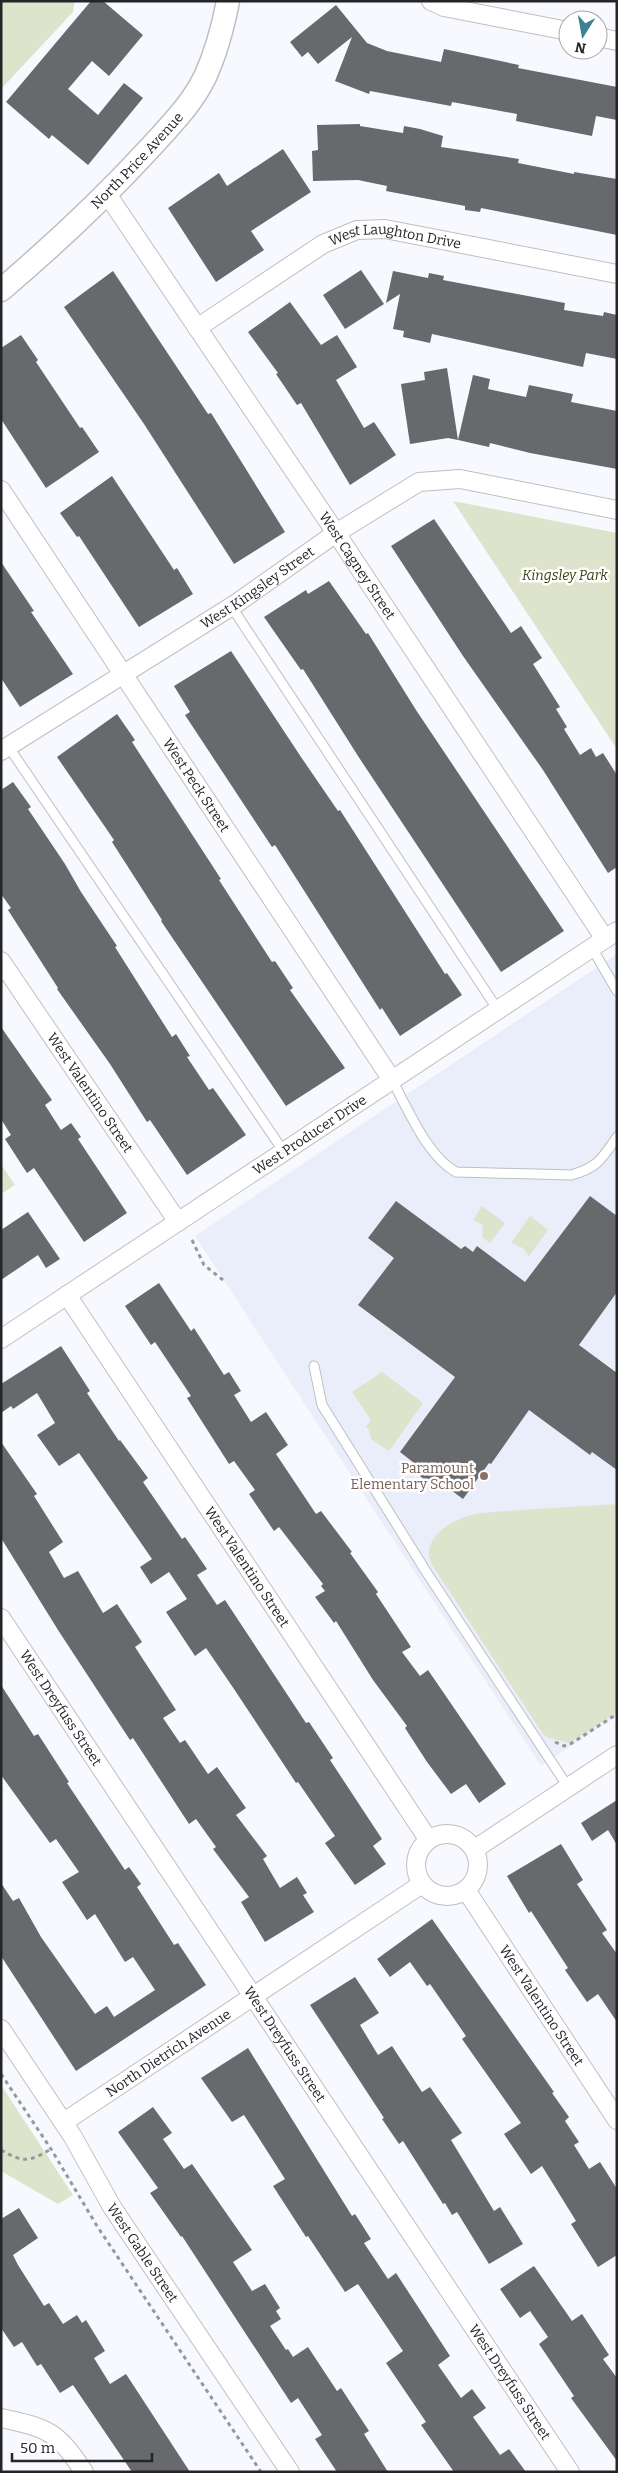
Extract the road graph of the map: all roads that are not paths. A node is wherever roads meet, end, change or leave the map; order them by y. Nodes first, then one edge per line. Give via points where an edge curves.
1 (228, 1) edge
2 (431, 1) edge
3 (558, 29) edge
4 (107, 194) junction
5 (617, 274) edge
6 (1, 290) edge
7 (197, 328) junction
8 (1, 490) edge
9 (617, 510) edge
10 (336, 533) junction
11 (231, 606) junction
12 (124, 675) junction
13 (5, 748) edge
14 (604, 939) edge
15 (1, 961) edge
16 (617, 991) edge
17 (498, 1010) junction
18 (392, 1080) junction
19 (617, 1137) edge
20 (284, 1152) junction
21 (178, 1222) junction
22 (67, 1295) junction
23 (1, 1339) edge
24 (314, 1366) dead end
25 (1, 1618) edge
26 (617, 1755) edge
27 (568, 1787) junction
28 (428, 1839) junction
29 (475, 1849) junction
30 (422, 1884) junction
31 (466, 1890) junction
32 (253, 1996) junction
33 (1, 2029) edge
34 (617, 2120) edge
35 (64, 2122) junction
36 (1, 2418) edge
37 (84, 2472) edge
38 (290, 2472) edge
39 (570, 2472) edge

1 - 4 street, North Price Avenue via 204,79 180,115
2 - 3 street via 444,7
4 - 6 street, North Price Avenue via 50,249
4 - 7 street, West Cagney Street
5 - 7 street, West Laughton Drive via 385,229 357,230 324,244
7 - 10 street, West Cagney Street
8 - 12 street, West Peck Street
9 - 10 street, West Kingsley Street via 460,479 419,482
10 - 11 street, West Kingsley Street
10 - 14 street, West Cagney Street
11 - 12 street, West Kingsley Street
11 - 17 lane
12 - 13 street, West Kingsley Street
12 - 18 street, West Peck Street
13 - 20 lane
14 - 16 lane
14 - 17 street, West Producer Drive
15 - 21 street, West Valentino Street
17 - 18 street, West Producer Drive
18 - 19 lane via 443,1165 456,1172 571,1175 589,1170 602,1160
18 - 20 street, West Producer Drive
20 - 21 street, West Producer Drive
21 - 22 street, West Producer Drive
22 - 23 street, West Producer Drive
22 - 28 street, West Valentino Street
24 - 27 lane via 322,1405 427,1573
25 - 32 street, West Dreyfuss Street
26 - 27 street
27 - 29 street
28 - 29 street via 439,1834 452,1834 463,1838
28 - 30 street via 416,1860 416,1873
29 - 31 street via 478,1870
30 - 31 street via 430,1892 442,1896 455,1896
30 - 32 street, North Dietrich Avenue
31 - 34 street, West Valentino Street
32 - 35 street, North Dietrich Avenue
32 - 39 street, West Dreyfuss Street
33 - 35 street, West Gable Street
35 - 38 street, West Gable Street via 112,2207
36 - 37 street via 33,2424 52,2432

